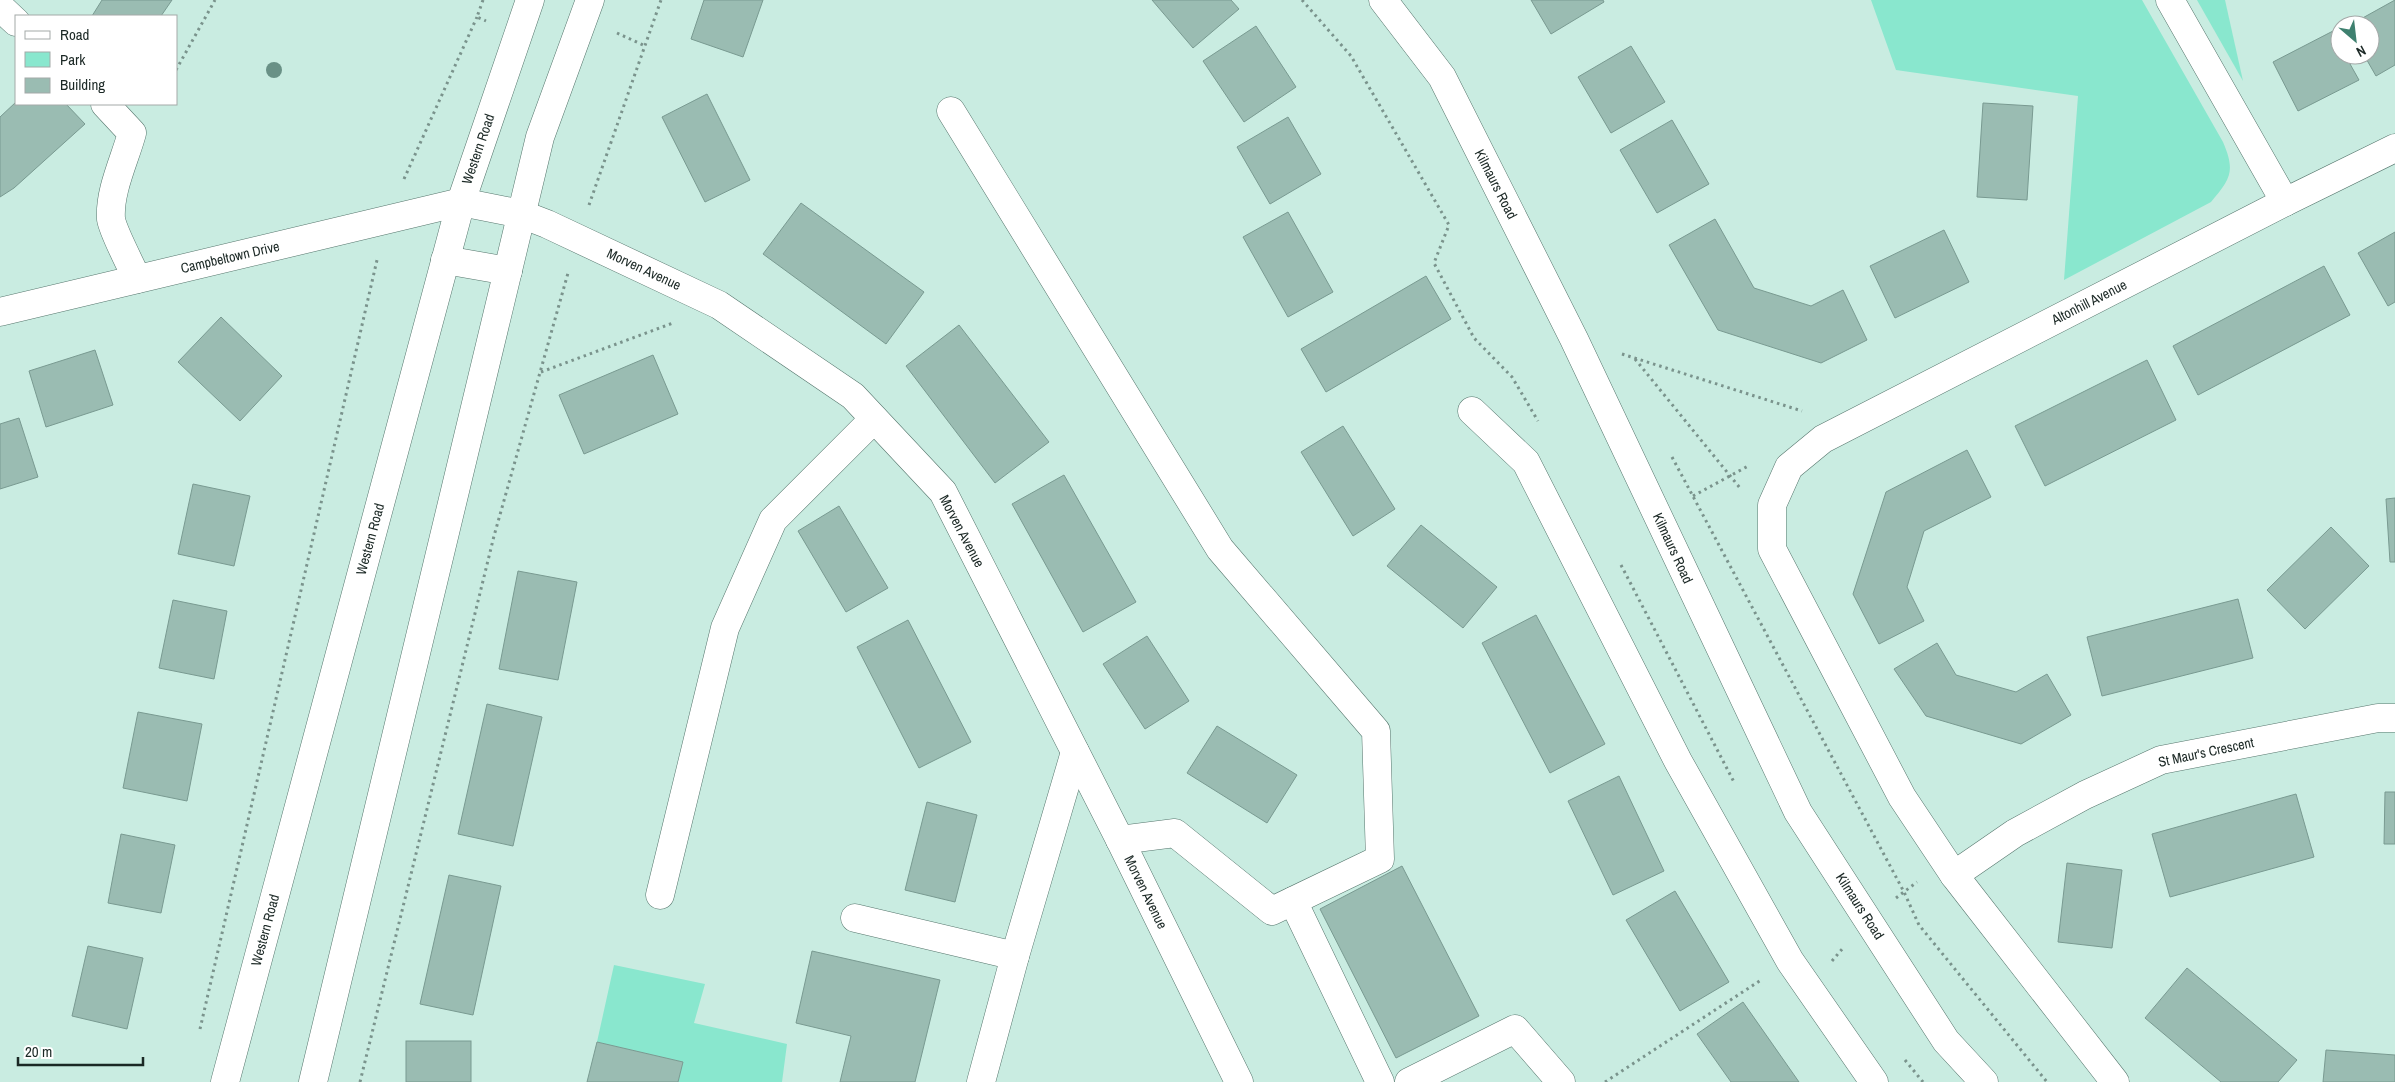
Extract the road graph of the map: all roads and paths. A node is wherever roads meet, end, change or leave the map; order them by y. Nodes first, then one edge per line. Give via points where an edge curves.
1 (215, 0) edge
2 (530, 0) edge
3 (590, 0) edge
4 (661, 0) edge
5 (1383, 0) edge
6 (2170, 0) edge
7 (0, 7) edge
8 (477, 17) dead end
9 (15, 21) edge
10 (178, 66) edge
11 (106, 105) edge
12 (951, 111) dead end
13 (2395, 148) edge
14 (460, 202) junction
15 (2285, 202) junction
16 (521, 214) junction
17 (386, 220) junction
18 (577, 238) junction
19 (445, 260) junction
20 (508, 271) junction
21 (137, 279) junction
22 (720, 305) junction
23 (0, 312) edge
24 (1634, 358) junction
25 (1622, 361) dead end
26 (540, 372) junction
27 (1472, 411) dead end
28 (874, 419) junction
29 (1849, 426) junction
30 (1671, 454) dead end
31 (1772, 527) junction
32 (2395, 718) edge
33 (1075, 752) junction
34 (1120, 840) junction
35 (1954, 875) junction
36 (660, 895) dead end
37 (1293, 901) junction
38 (855, 918) dead end
39 (1015, 956) junction
40 (198, 1036) dead end
41 (225, 1082) edge
42 (313, 1082) edge
43 (360, 1082) edge
44 (981, 1082) edge
45 (1239, 1082) edge
46 (1380, 1082) edge
47 (1409, 1082) edge
48 (1561, 1082) edge
49 (1874, 1082) edge
50 (1984, 1082) edge
51 (2047, 1082) edge
52 (2115, 1082) edge

1 - 10 path
2 - 14 street, Western Road
3 - 16 street via 540,136
4 - 18 path
5 - 50 street, Kilmaurs Road via 1442,77 1574,339 1798,812 1946,1042
6 - 15 street
7 - 9 street
8 - 17 path
11 - 21 street via 132,133 115,186 111,220
12 - 37 street via 1220,549 1376,730 1380,859
13 - 15 street, Altonhill Avenue
14 - 16 street, Morven Avenue
14 - 17 street, Campbeltown Drive
14 - 19 street, Western Road
15 - 29 street, Altonhill Avenue
16 - 18 street, Morven Avenue
16 - 20 street
17 - 21 street, Campbeltown Drive
17 - 40 path
18 - 22 street, Morven Avenue
18 - 26 path
19 - 20 street
19 - 41 street, Western Road
20 - 42 street
21 - 23 street, Campbeltown Drive
22 - 26 path
22 - 28 street, Morven Avenue via 853,396
24 - 25 path via 1617,353
24 - 29 path
24 - 31 path
26 - 43 path via 494,536
27 - 49 street via 1526,462 1678,761 1790,961
28 - 33 street, Morven Avenue via 943,492
28 - 36 street via 773,520 725,628
29 - 31 street, Altonhill Avenue via 1823,439 1789,467 1772,505
30 - 51 path via 1919,925
31 - 35 street via 1772,549 1817,637 1902,797
32 - 35 street, St Maur's Crescent via 2378,718 2161,760 2085,795 2015,833
33 - 34 street, Morven Avenue
33 - 39 street
34 - 37 street via 1175,833 1272,911
34 - 45 street, Morven Avenue
35 - 52 street
37 - 46 street
38 - 39 street
39 - 44 street
47 - 48 street via 1516,1029

